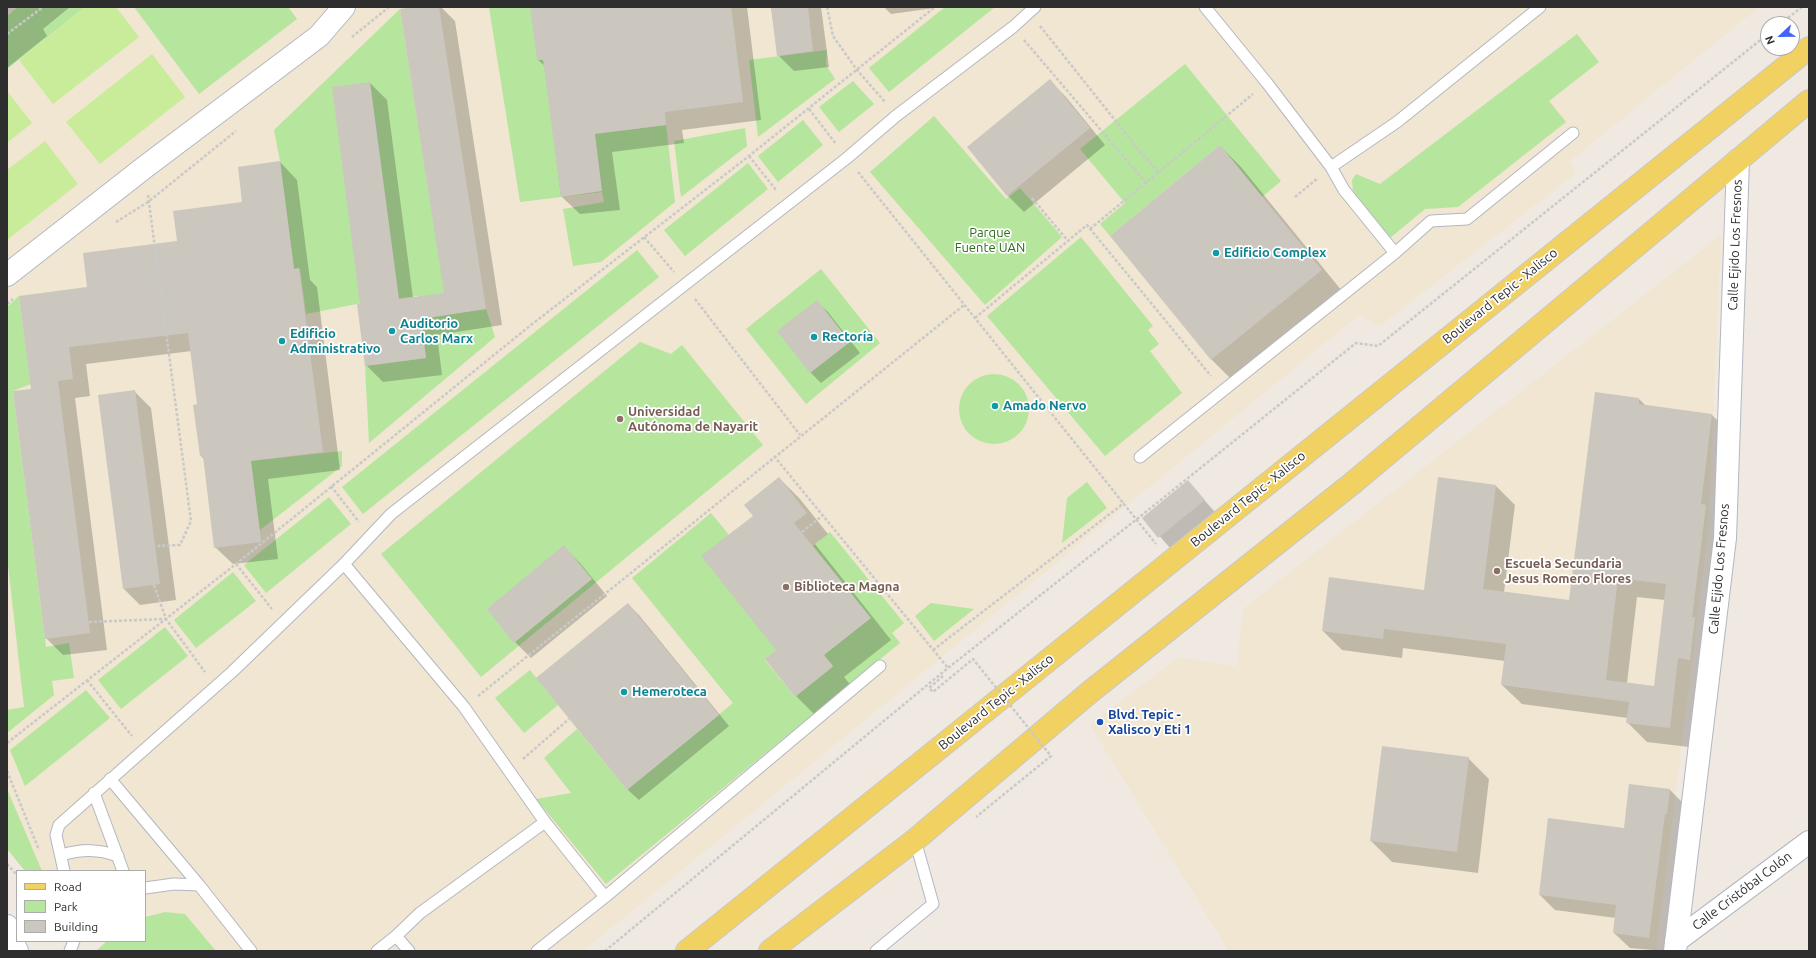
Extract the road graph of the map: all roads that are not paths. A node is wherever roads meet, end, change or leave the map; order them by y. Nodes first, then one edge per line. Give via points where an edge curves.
1 (1204, 7) edge
2 (1540, 7) edge
3 (339, 9) edge
4 (1032, 9) edge
5 (1809, 48) edge
6 (1809, 101) edge
7 (1573, 133) dead end
8 (1738, 160) junction
9 (1331, 167) junction
10 (1394, 253) junction
11 (7, 275) edge
12 (1140, 457) dead end
13 (344, 564) junction
14 (880, 666) dead end
15 (110, 780) junction
16 (94, 793) junction
17 (545, 822) junction
18 (915, 840) junction
19 (1809, 842) edge
20 (62, 855) junction
21 (118, 856) junction
22 (64, 870) edge
23 (123, 870) edge
24 (198, 885) junction
25 (146, 888) edge
26 (605, 898) junction
27 (7, 926) edge
28 (396, 936) junction
29 (26, 942) edge
30 (1675, 946) edge
31 (18, 951) edge
32 (251, 951) edge
33 (378, 951) edge
34 (409, 951) edge
35 (537, 951) edge
36 (687, 951) edge
37 (770, 951) edge
38 (876, 951) edge

1 - 9 lane via 1267,83
2 - 9 lane via 1397,122
3 - 11 street via 319,36
4 - 13 lane via 1013,27 896,116 847,158 391,514
5 - 36 main road, Boulevard Tepic - Xalisco
6 - 8 main road
7 - 10 lane via 1468,219 1431,221
8 - 18 main road via 1354,482 1090,692
8 - 30 street, Calle Ejido Los Fresnos via 1724,538
9 - 10 lane via 1344,190
10 - 12 lane
13 - 15 lane via 232,672
13 - 17 lane via 464,707
14 - 26 lane
15 - 16 lane
15 - 24 lane
16 - 20 lane via 59,825 56,835
16 - 21 lane
17 - 26 lane
17 - 28 lane via 420,913
18 - 37 main road
18 - 38 lane via 933,904
19 - 30 street, Calle Cristóbal Colón
20 - 21 lane via 79,850 91,850
20 - 22 lane
21 - 23 lane
24 - 25 lane via 174,884
24 - 32 lane
26 - 35 lane
27 - 31 street
28 - 33 lane
28 - 34 lane
29 - 31 lane

